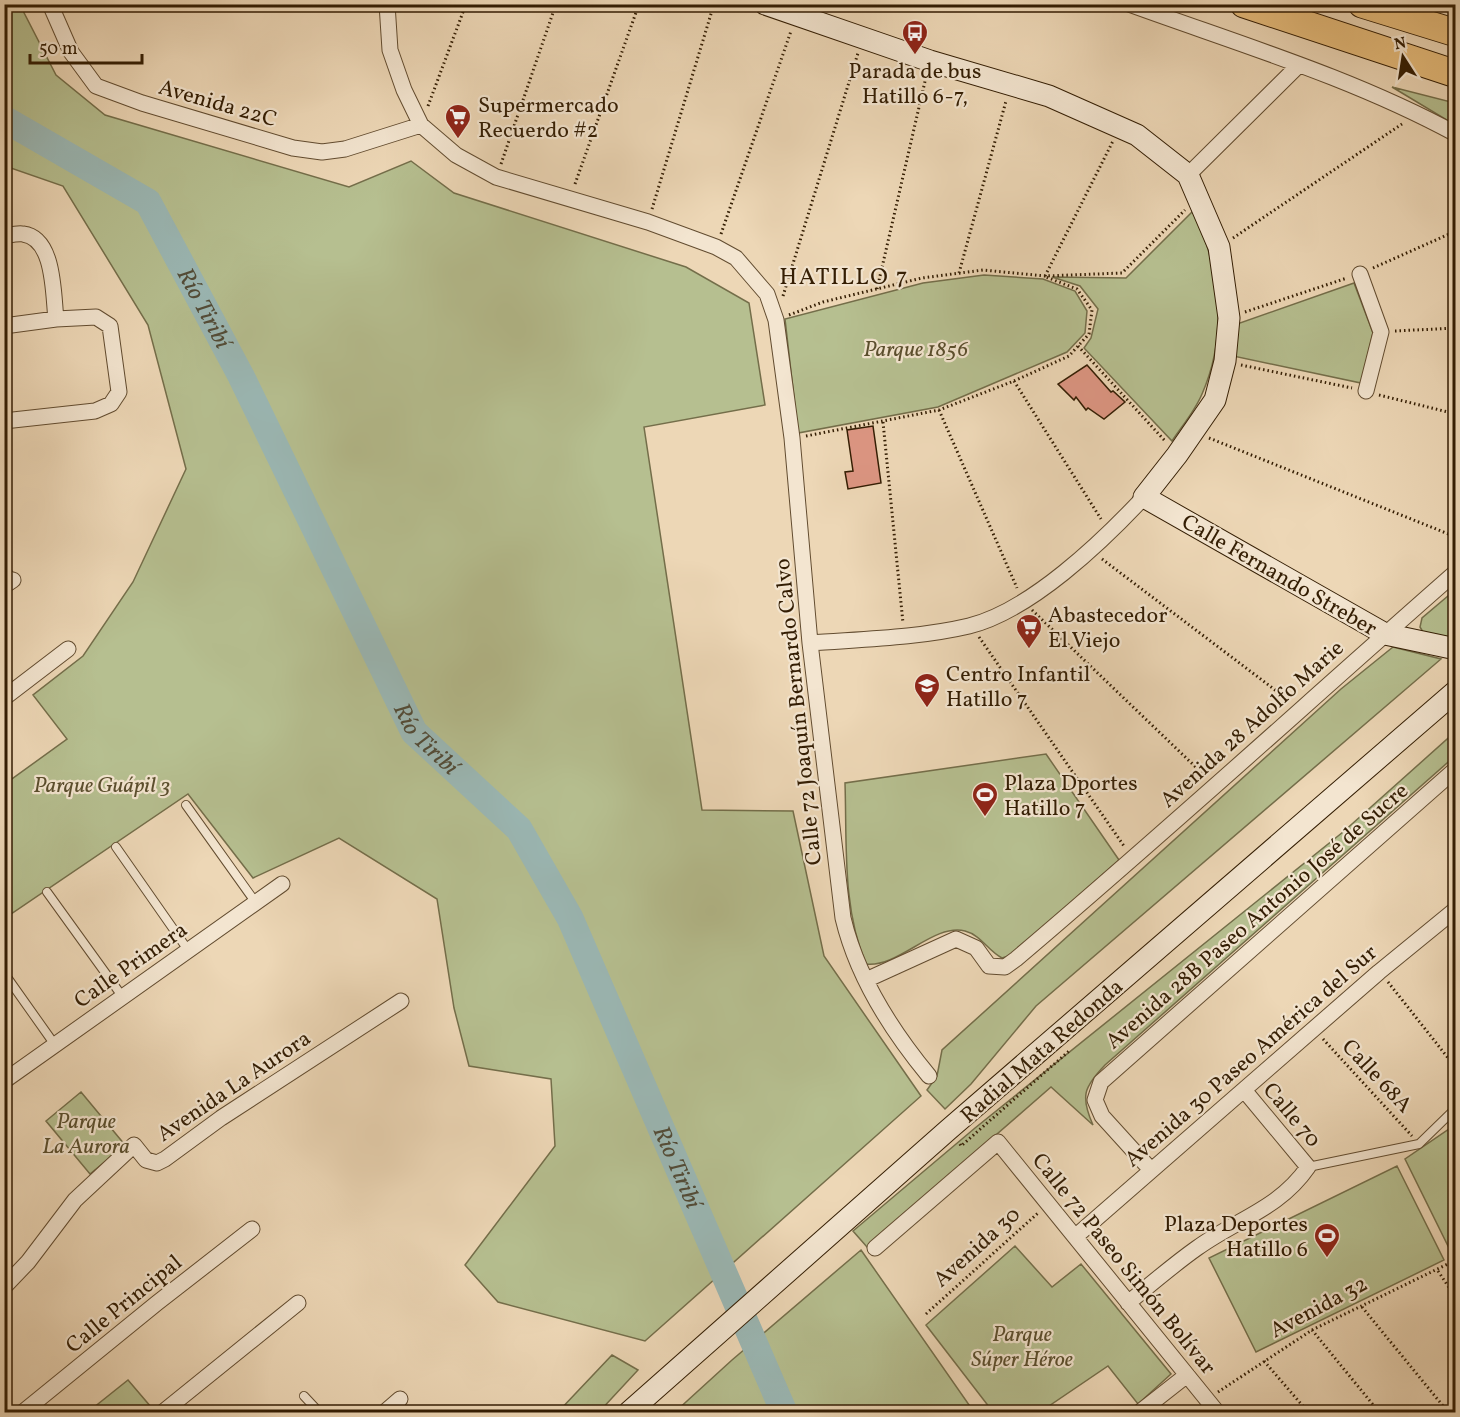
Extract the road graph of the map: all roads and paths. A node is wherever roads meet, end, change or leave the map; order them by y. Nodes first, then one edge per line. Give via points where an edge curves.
1 (50, 4) edge
2 (387, 4) edge
3 (466, 4) edge
4 (556, 4) edge
5 (639, 4) edge
6 (714, 4) edge
7 (765, 4) edge
8 (1129, 4) edge
9 (1244, 4) edge
10 (1362, 4) edge
11 (797, 16) junction
12 (1455, 33) edge
13 (862, 37) junction
14 (930, 61) junction
15 (1299, 65) junction
16 (1455, 74) edge
17 (1010, 84) junction
18 (1417, 114) junction
19 (421, 125) junction
20 (1120, 128) junction
21 (1455, 134) edge
22 (1188, 175) junction
23 (496, 177) junction
24 (1199, 196) junction
25 (570, 197) junction
26 (648, 222) junction
27 (1455, 231) edge
28 (4, 236) edge
29 (716, 247) junction
30 (1220, 247) junction
31 (959, 273) junction
32 (1360, 274) junction
33 (1044, 276) junction
34 (878, 289) junction
35 (1229, 318) junction
36 (56, 319) junction
37 (776, 320) junction
38 (4, 326) edge
39 (1455, 328) edge
40 (1381, 332) junction
41 (1078, 346) junction
42 (1225, 361) junction
43 (1014, 381) junction
44 (1366, 391) junction
45 (939, 410) junction
46 (1455, 414) edge
47 (4, 421) edge
48 (883, 422) junction
49 (1194, 432) junction
50 (792, 438) junction
51 (1178, 455) junction
52 (1144, 497) junction
53 (1110, 533) junction
54 (1455, 537) edge
55 (1090, 551) junction
56 (1455, 572) edge
57 (1023, 602) junction
58 (971, 626) junction
59 (1385, 634) junction
60 (905, 637) junction
61 (810, 643) junction
62 (1449, 647) edge
63 (68, 649) dead end
64 (1455, 690) edge
65 (4, 698) edge
66 (1299, 708) junction
67 (1455, 769) edge
68 (1215, 785) junction
69 (186, 805) dead end
70 (116, 848) dead end
71 (1134, 860) junction
72 (282, 884) dead end
73 (47, 892) dead end
74 (256, 903) junction
75 (1455, 909) edge
76 (188, 950) junction
77 (1379, 972) junction
78 (4, 973) edge
79 (866, 980) junction
80 (122, 996) junction
81 (401, 1001) dead end
82 (1313, 1029) junction
83 (56, 1044) junction
84 (1455, 1068) edge
85 (929, 1076) dead end
86 (4, 1082) edge
87 (1244, 1090) junction
88 (1455, 1108) edge
89 (1419, 1144) junction
90 (1308, 1167) junction
91 (1151, 1170) junction
92 (1048, 1204) junction
93 (252, 1229) dead end
94 (1075, 1237) junction
95 (875, 1248) dead end
96 (1455, 1260) edge
97 (1438, 1271) junction
98 (4, 1287) edge
99 (1455, 1298) edge
100 (1128, 1303) junction
101 (298, 1304) dead end
102 (1362, 1308) junction
103 (926, 1314) dead end
104 (1312, 1330) junction
105 (1264, 1361) junction
106 (1187, 1375) junction
107 (304, 1396) dead end
108 (400, 1399) dead end
109 (1207, 1400) junction
110 (22, 1413) edge
111 (163, 1413) edge
112 (319, 1413) edge
113 (385, 1413) edge
114 (629, 1413) edge
115 (1140, 1413) edge
116 (1217, 1413) edge
117 (1308, 1413) edge
118 (1379, 1413) edge
119 (1448, 1413) edge

1 - 19 street, Avenida 22C via 71,52 96,86 142,103 293,148 322,152 345,149
2 - 19 street via 390,50
3 - 19 path
4 - 23 path
5 - 25 path
6 - 26 path
7 - 11 street
8 - 15 street
9 - 16 highway
10 - 12 highway
11 - 13 street
11 - 29 path
13 - 14 street
13 - 37 path
14 - 17 street
14 - 34 path
15 - 18 street
15 - 22 street
17 - 20 street via 1049,96
17 - 31 path
18 - 21 street
18 - 30 path
19 - 23 street, Calle 72 Joaquín Bernardo Calvo via 456,155
20 - 22 street via 1137,135
20 - 33 path
22 - 24 street
23 - 25 street, Calle 72 Joaquín Bernardo Calvo
24 - 30 street
24 - 33 path via 1122,273
25 - 26 street, Calle 72 Joaquín Bernardo Calvo
26 - 29 street, Calle 72 Joaquín Bernardo Calvo
27 - 32 path
28 - 36 street via 23,234 38,240 48,256
29 - 37 street, Calle 72 Joaquín Bernardo Calvo via 755,277 767,294
30 - 35 street
31 - 33 path via 983,270
31 - 34 path
32 - 35 path
32 - 40 street
33 - 41 path via 1077,289 1092,310 1089,333
34 - 37 path via 823,302
35 - 42 street
36 - 38 street
36 - 47 street via 96,317 110,326 119,392 111,404 95,411
37 - 50 street, Calle 72 Joaquín Bernardo Calvo
39 - 40 path
40 - 44 street
41 - 43 path via 1069,356
41 - 51 path
42 - 44 path
42 - 49 street via 1215,400
43 - 45 path
43 - 53 path
44 - 46 path
45 - 48 path
45 - 57 path
48 - 50 path
48 - 60 path
49 - 51 street
49 - 54 path
50 - 61 street, Calle 72 Joaquín Bernardo Calvo
51 - 52 street
52 - 53 street
52 - 59 street, Calle Fernando Streber
53 - 55 street
55 - 57 street
55 - 66 path
56 - 59 street, Avenida 28 Adolfo Marie
57 - 58 street
57 - 68 path
58 - 60 street
58 - 71 path
59 - 62 street, Calle Fernando Streber
59 - 66 street, Avenida 28 Adolfo Marie
60 - 61 street
61 - 79 street, Calle 72 Joaquín Bernardo Calvo via 843,918 851,952
63 - 65 street
64 - 114 street, Radial Mata Redonda
66 - 68 street, Avenida 28 Adolfo Marie
67 - 91 street, Avenida 28B Paseo Antonio José de Sucre via 1101,1082 1095,1100 1102,1116
68 - 71 street, Avenida 28 Adolfo Marie
69 - 74 lane
70 - 76 lane
71 - 79 street, Avenida 28 Adolfo Marie via 1005,967 988,966 976,948 956,939
72 - 74 street, Calle Primera
73 - 80 lane
74 - 76 street, Calle Primera
75 - 77 street, Avenida 30 Paseo América del Sur
76 - 80 street, Calle Primera
77 - 82 street, Avenida 30 Paseo América del Sur
77 - 84 path
78 - 83 lane
79 - 85 street, Calle 72 Joaquín Bernardo Calvo via 900,1041
80 - 83 street, Calle Primera
81 - 98 street, Avenida La Aurora via 165,1159 157,1163 146,1160 134,1145 75,1200
82 - 87 street, Avenida 30 Paseo América del Sur
82 - 89 path, Calle 68A
83 - 86 street, Calle Primera
87 - 90 street, Calle 70
87 - 91 street, Avenida 30 Paseo América del Sur
88 - 89 lane
89 - 90 lane
90 - 100 street via 1294,1186 1273,1203 1196,1248
91 - 94 street, Avenida 30 Paseo América del Sur
92 - 94 street, Calle 72 Paseo Simón Bolívar
92 - 95 street, Calle 72 Paseo Simón Bolívar via 998,1142
92 - 103 path, Avenida 30
93 - 110 street, Calle Principal
94 - 100 street, Calle 72 Paseo Simón Bolívar
96 - 97 path, Avenida 32
97 - 99 path
97 - 102 path, Avenida 32
100 - 106 street, Calle 72 Paseo Simón Bolívar
101 - 111 street
102 - 104 path, Avenida 32
102 - 119 path
104 - 105 path, Avenida 32
104 - 118 path
105 - 109 path, Avenida 32
105 - 117 path
106 - 109 street, Calle 72 Paseo Simón Bolívar
106 - 115 street
107 - 112 lane
108 - 113 street
109 - 116 street, Calle 72 Paseo Simón Bolívar

